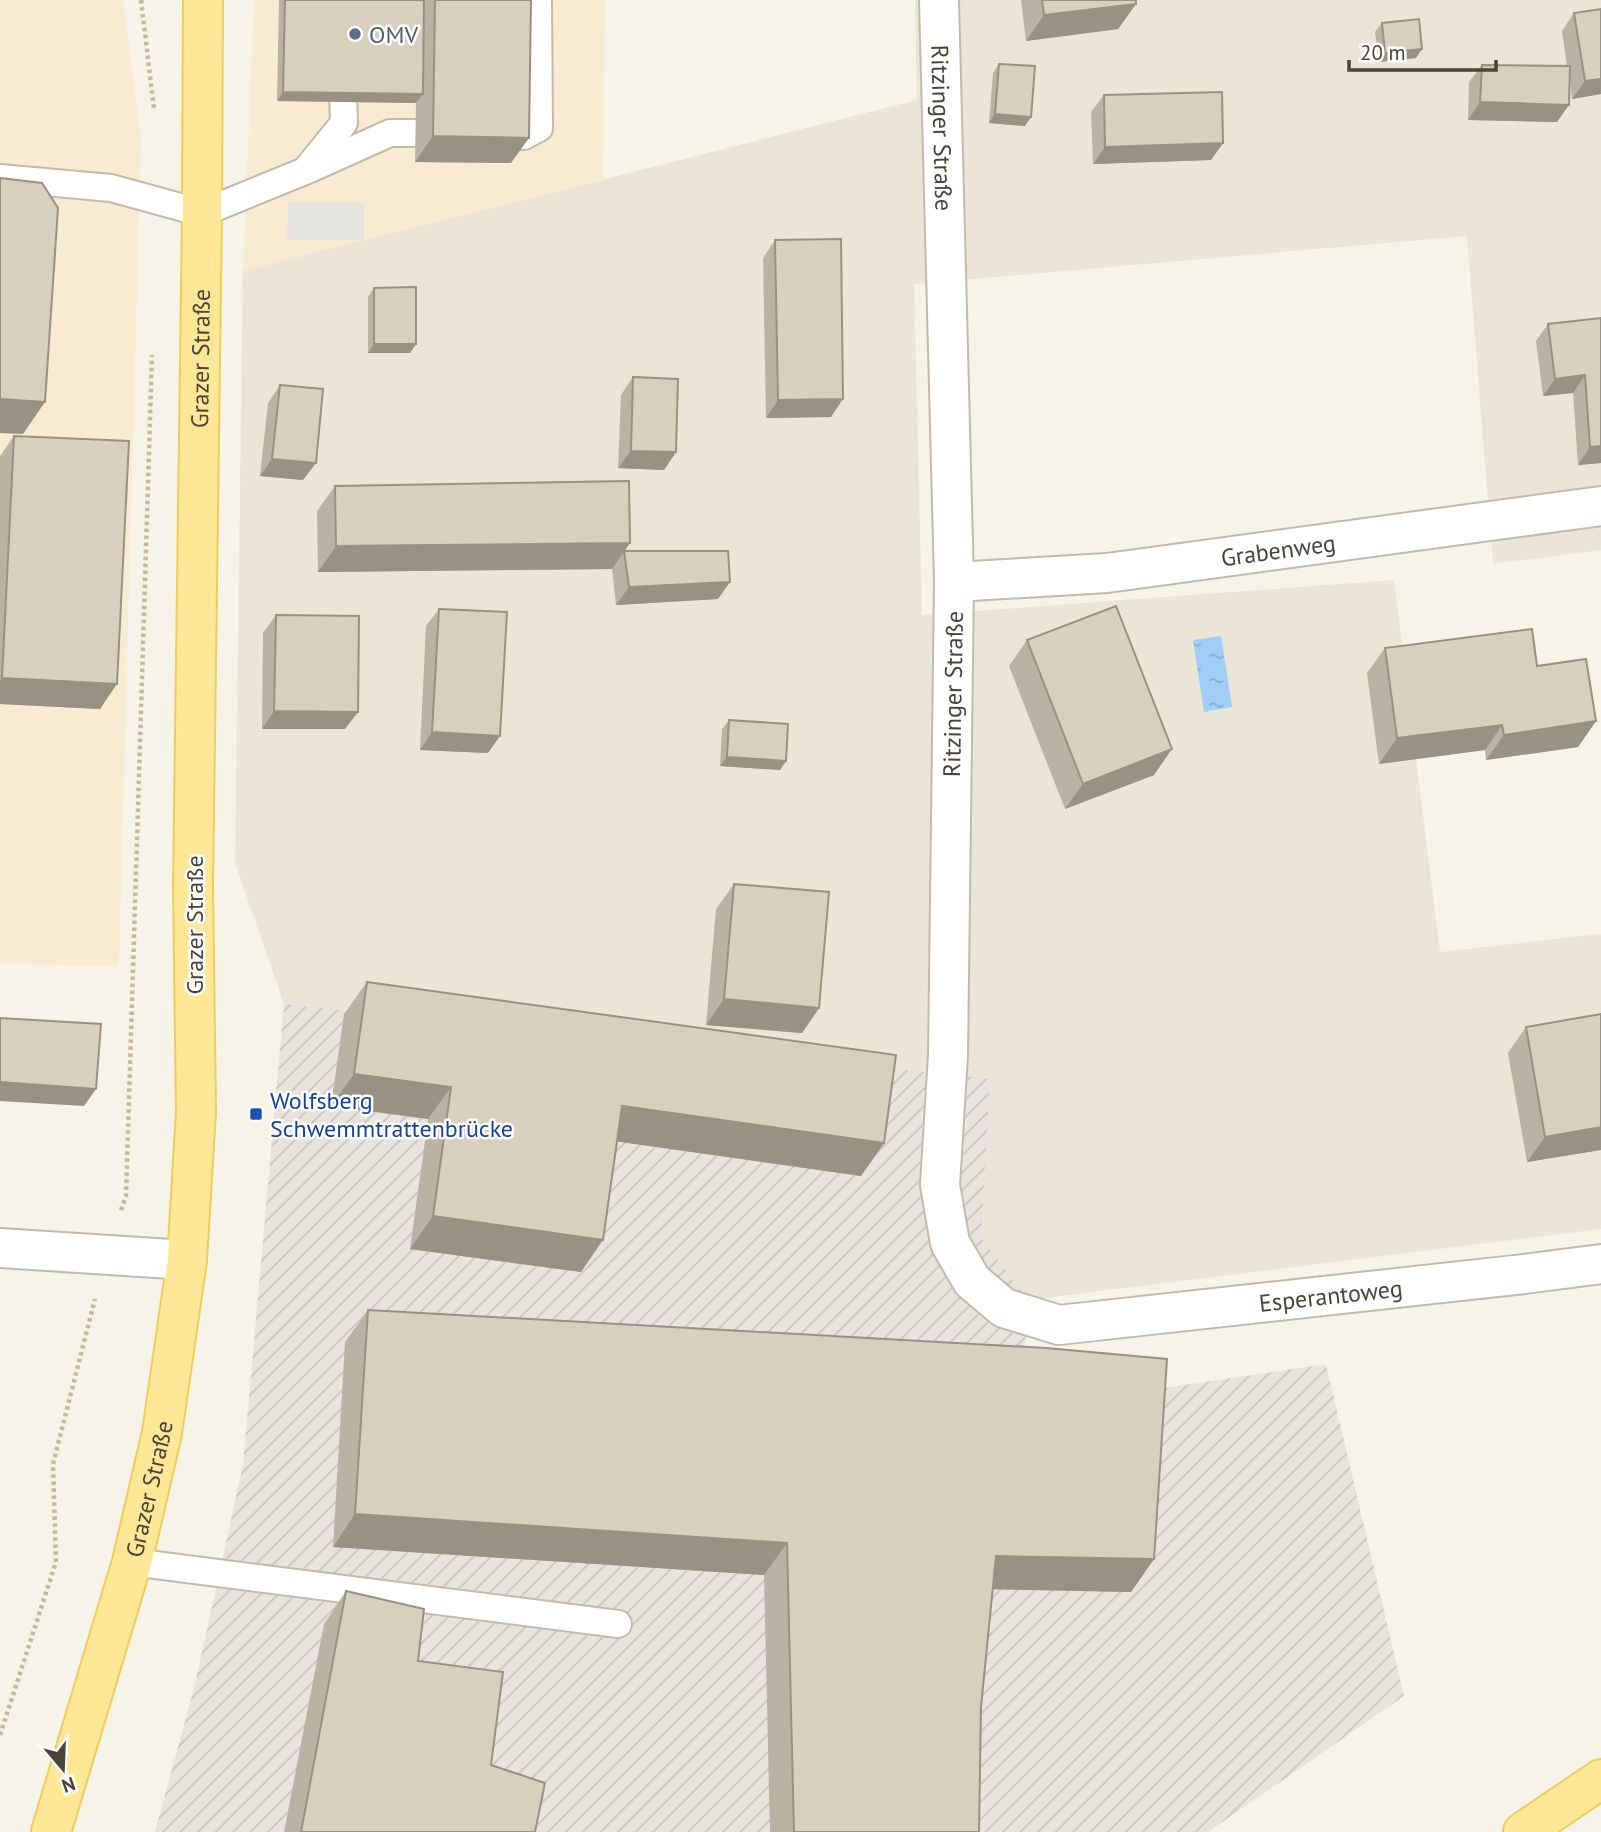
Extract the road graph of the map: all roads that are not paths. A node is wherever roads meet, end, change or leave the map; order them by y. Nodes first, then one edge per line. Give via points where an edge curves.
1 (203, 0) edge
2 (340, 0) edge
3 (538, 0) edge
4 (939, 0) edge
5 (416, 133) dead end
6 (511, 136) edge
7 (305, 171) junction
8 (0, 178) edge
9 (202, 213) junction
10 (1601, 506) edge
11 (954, 582) junction
12 (0, 1248) edge
13 (187, 1260) junction
14 (1601, 1264) edge
15 (1059, 1325) joint
16 (132, 1562) junction
17 (618, 1624) dead end
18 (1601, 1779) edge
19 (51, 1832) edge
20 (1523, 1832) edge

1 - 9 main road, Grazer Straße
2 - 7 lane via 344,123
3 - 6 lane via 539,128 524,136
4 - 11 street, Ritzinger Straße
5 - 7 lane via 390,133
7 - 9 lane
8 - 9 lane via 111,188
9 - 13 main road, Grazer Straße via 193,886 196,1112
10 - 11 street, Grabenweg via 1107,573
11 - 15 street, Ritzinger Straße via 948,1055 940,1185 950,1243 972,1281 1004,1308
12 - 13 street
13 - 16 main road, Grazer Straße via 162,1433
14 - 15 street, Esperantoweg
16 - 17 lane
16 - 19 main road, Grazer Straße
18 - 20 main road

